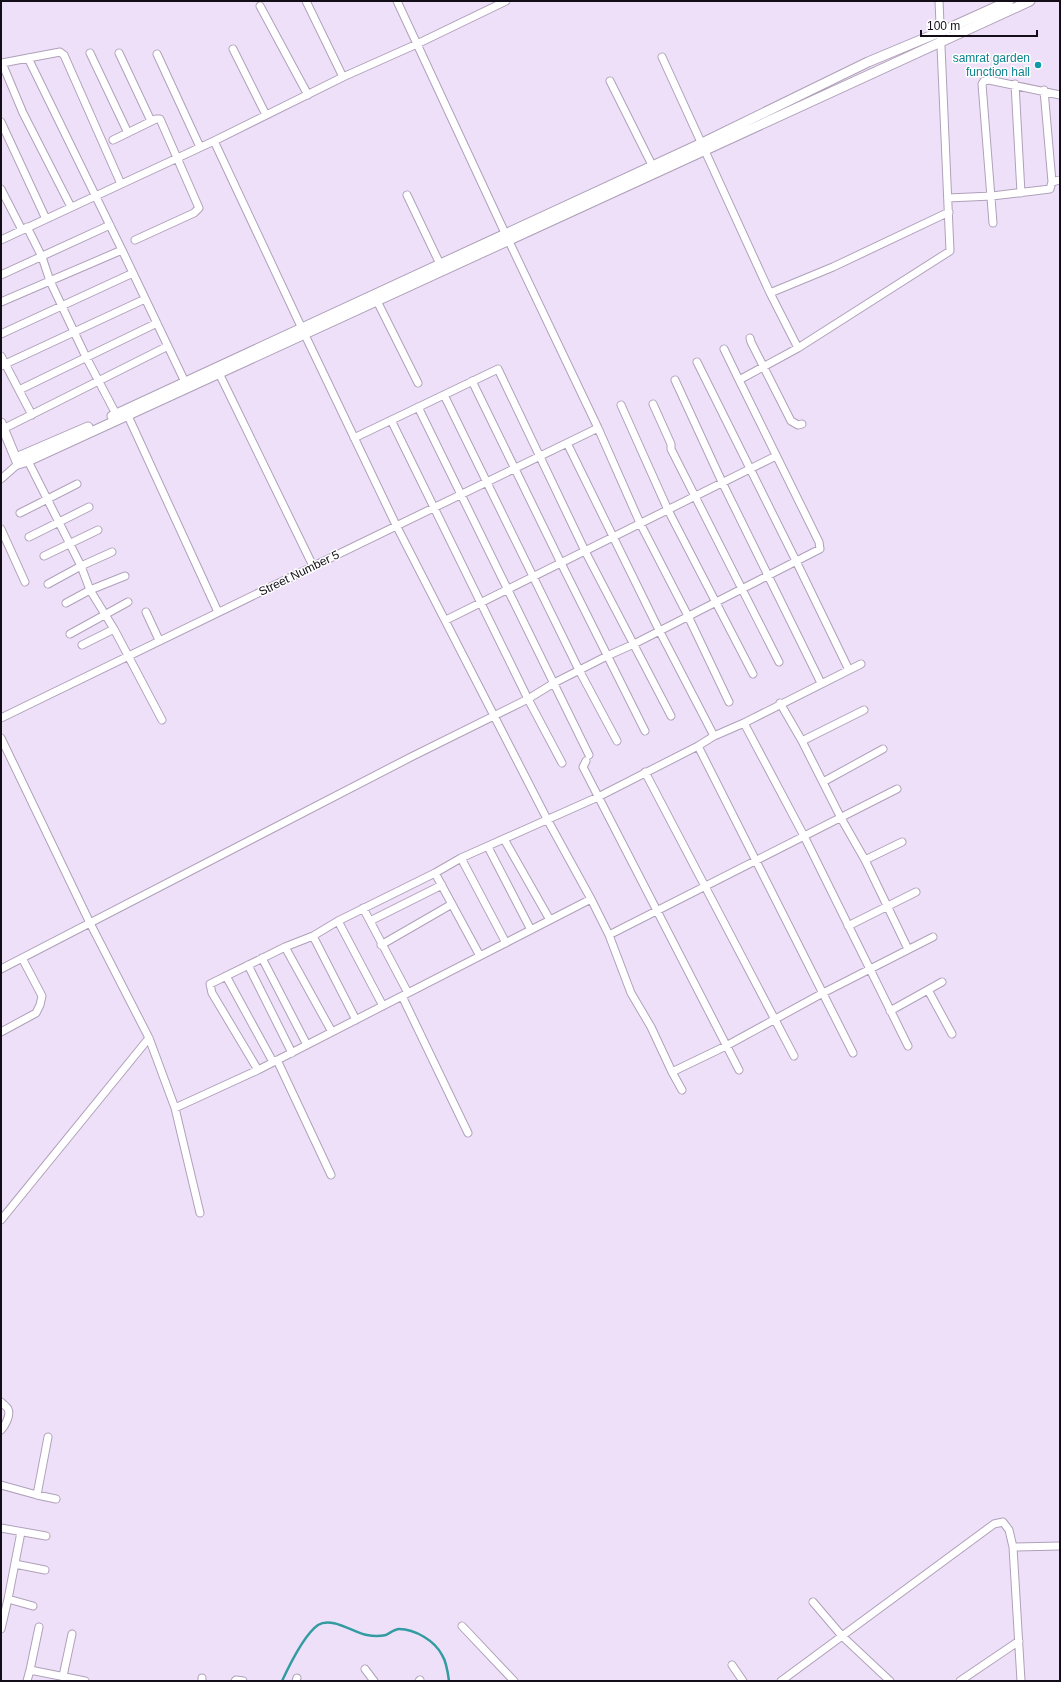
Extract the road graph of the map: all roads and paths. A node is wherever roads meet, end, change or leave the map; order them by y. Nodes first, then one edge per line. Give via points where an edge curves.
1 (306, 1) edge
2 (397, 1) edge
3 (506, 1) edge
4 (939, 1) edge
5 (1009, 1) edge
6 (1030, 1) edge
7 (260, 6) dead end
8 (940, 37) junction
9 (417, 44) junction
10 (233, 49) dead end
11 (90, 54) dead end
12 (119, 54) dead end
13 (158, 54) dead end
14 (662, 57) dead end
15 (28, 58) junction
16 (877, 59) junction
17 (1, 63) edge
18 (881, 68) junction
19 (343, 77) junction
20 (610, 81) dead end
21 (1015, 84) junction
22 (1044, 90) junction
23 (308, 95) junction
24 (1060, 95) edge
25 (266, 115) junction
26 (151, 121) junction
27 (1, 122) edge
28 (750, 124) junction
29 (128, 133) junction
30 (113, 140) dead end
31 (214, 141) junction
32 (704, 146) junction
33 (200, 147) junction
34 (177, 158) junction
35 (652, 165) junction
36 (1060, 180) edge
37 (1052, 182) junction
38 (121, 184) junction
39 (1, 189) edge
40 (1021, 193) junction
41 (407, 194) dead end
42 (95, 196) junction
43 (992, 196) junction
44 (948, 198) junction
45 (72, 207) junction
46 (949, 212) junction
47 (46, 219) junction
48 (993, 222) dead end
49 (110, 225) junction
50 (24, 229) junction
51 (506, 236) junction
52 (1, 240) edge
53 (135, 240) dead end
54 (122, 250) junction
55 (42, 257) junction
56 (440, 264) junction
57 (133, 273) junction
58 (1, 275) edge
59 (50, 281) junction
60 (770, 292) junction
61 (145, 298) junction
62 (377, 301) junction
63 (1, 302) edge
64 (62, 306) junction
65 (157, 323) junction
66 (303, 331) junction
67 (74, 332) junction
68 (1, 334) edge
69 (750, 338) dead end
70 (168, 346) junction
71 (798, 348) junction
72 (724, 349) dead end
73 (1, 356) edge
74 (86, 357) junction
75 (697, 362) dead end
76 (3, 365) edge
77 (764, 366) junction
78 (218, 370) junction
79 (675, 380) dead end
80 (739, 380) junction
81 (100, 381) junction
82 (472, 381) junction
83 (185, 382) junction
84 (418, 383) dead end
85 (19, 390) junction
86 (444, 395) junction
87 (621, 404) dead end
88 (653, 404) dead end
89 (418, 407) junction
90 (116, 414) junction
91 (32, 415) junction
92 (128, 416) junction
93 (391, 420) junction
94 (802, 424) dead end
95 (2, 426) edge
96 (598, 428) junction
97 (354, 438) junction
98 (567, 443) junction
99 (540, 456) junction
100 (776, 456) junction
101 (28, 460) junction
102 (17, 461) junction
103 (514, 468) junction
104 (750, 468) junction
105 (1, 479) edge
106 (487, 482) junction
107 (722, 482) junction
108 (77, 484) dead end
109 (461, 495) junction
110 (696, 496) junction
111 (48, 499) junction
112 (89, 507) dead end
113 (433, 508) junction
114 (668, 510) junction
115 (20, 513) dead end
116 (59, 521) junction
117 (640, 523) junction
118 (396, 525) junction
119 (1, 529) edge
120 (98, 530) dead end
121 (29, 537) dead end
122 (613, 537) junction
123 (70, 544) junction
124 (585, 551) junction
125 (112, 552) dead end
126 (44, 556) dead end
127 (796, 561) junction
128 (561, 563) junction
129 (81, 566) junction
130 (313, 566) junction
131 (768, 575) junction
132 (125, 576) dead end
133 (533, 576) junction
134 (25, 582) dead end
135 (48, 584) dead end
136 (507, 589) junction
137 (90, 590) junction
138 (742, 590) junction
139 (128, 602) dead end
140 (716, 602) junction
141 (66, 603) dead end
142 (481, 603) junction
143 (146, 612) dead end
144 (218, 612) junction
145 (105, 615) junction
146 (688, 616) junction
147 (446, 620) junction
148 (114, 629) junction
149 (659, 630) junction
150 (70, 634) dead end
151 (160, 640) junction
152 (82, 644) dead end
153 (634, 644) junction
154 (128, 655) junction
155 (607, 656) junction
156 (779, 662) dead end
157 (861, 664) dead end
158 (579, 670) junction
159 (848, 670) junction
160 (753, 674) dead end
161 (554, 683) junction
162 (821, 683) junction
163 (528, 699) junction
164 (730, 702) dead end
165 (780, 703) junction
166 (864, 710) dead end
167 (494, 716) junction
168 (671, 716) dead end
169 (1, 718) edge
170 (162, 720) dead end
171 (744, 723) junction
172 (645, 731) dead end
173 (714, 736) junction
174 (1, 738) edge
175 (617, 741) dead end
176 (802, 741) junction
177 (698, 746) junction
178 (883, 749) dead end
179 (562, 763) dead end
180 (645, 772) junction
181 (823, 782) junction
182 (897, 789) dead end
183 (598, 797) junction
184 (841, 818) junction
185 (547, 819) junction
186 (804, 836) junction
187 (504, 838) junction
188 (902, 842) dead end
189 (488, 847) junction
190 (461, 858) junction
191 (756, 860) junction
192 (865, 860) junction
193 (435, 873) junction
194 (442, 885) junction
195 (706, 886) junction
196 (916, 892) dead end
197 (591, 899) junction
198 (452, 904) junction
199 (888, 906) junction
200 (363, 908) junction
201 (657, 910) junction
202 (370, 920) junction
203 (550, 920) junction
204 (338, 921) junction
205 (90, 923) junction
206 (848, 926) junction
207 (531, 930) junction
208 (609, 935) junction
209 (314, 936) junction
210 (933, 937) dead end
211 (506, 943) junction
212 (381, 945) junction
213 (285, 947) junction
214 (908, 949) junction
215 (480, 956) junction
216 (22, 958) junction
217 (262, 958) junction
218 (248, 965) junction
219 (1, 969) edge
220 (870, 969) junction
221 (226, 976) junction
222 (942, 982) dead end
223 (928, 990) junction
224 (823, 992) junction
225 (405, 995) junction
226 (383, 1006) junction
227 (890, 1011) junction
228 (774, 1019) junction
229 (356, 1020) junction
230 (1, 1032) edge
231 (332, 1032) junction
232 (952, 1034) dead end
233 (149, 1038) junction
234 (307, 1045) junction
235 (726, 1046) junction
236 (908, 1046) dead end
237 (292, 1052) junction
238 (854, 1053) dead end
239 (794, 1056) dead end
240 (275, 1061) junction
241 (258, 1070) junction
242 (739, 1070) dead end
243 (672, 1072) junction
244 (682, 1090) dead end
245 (175, 1108) junction
246 (468, 1133) dead end
247 (331, 1175) dead end
248 (200, 1213) dead end
249 (1, 1220) edge
250 (1, 1402) edge
251 (1, 1430) edge
252 (48, 1437) dead end
253 (1, 1484) edge
254 (37, 1495) junction
255 (56, 1498) dead end
256 (1, 1528) edge
257 (21, 1532) junction
258 (46, 1536) dead end
259 (1060, 1546) edge
260 (1013, 1547) junction
261 (15, 1564) junction
262 (45, 1570) dead end
263 (8, 1598) junction
264 (814, 1602) dead end
265 (33, 1606) dead end
266 (462, 1626) dead end
267 (39, 1627) dead end
268 (1, 1629) edge
269 (72, 1634) dead end
270 (842, 1636) junction
271 (1019, 1641) junction
272 (732, 1665) dead end
273 (365, 1669) dead end
274 (30, 1670) junction
275 (63, 1676) junction
276 (27, 1681) edge
277 (85, 1681) edge
278 (235, 1681) edge
279 (243, 1681) edge
280 (374, 1681) edge
281 (514, 1681) edge
282 (743, 1681) edge
283 (781, 1681) edge
284 (890, 1681) edge
285 (960, 1681) edge
286 (1021, 1681) edge

1 - 19 street
2 - 9 street
3 - 9 street
4 - 8 street
5 - 8 street
6 - 8 street
7 - 23 street
8 - 16 street
8 - 18 street
8 - 44 street
9 - 19 street
9 - 51 street
10 - 25 street
11 - 29 street
12 - 26 street
13 - 33 street
14 - 32 street
15 - 17 street
15 - 38 street via 60,52 64,55
15 - 42 street
16 - 18 street
16 - 28 street
17 - 45 street via 23,113
18 - 28 street
19 - 23 street
20 - 35 street
21 - 22 street
21 - 40 street
21 - 43 street via 989,80 982,84
22 - 24 street
22 - 37 street
23 - 25 street
25 - 31 street
26 - 29 street
26 - 34 street via 160,119
27 - 47 street
28 - 32 street
29 - 30 street
31 - 33 street
31 - 66 street
32 - 35 street
32 - 51 street
32 - 60 street
33 - 34 street
34 - 38 street
34 - 53 street via 198,210
35 - 51 street
36 - 37 street
37 - 40 street via 1050,189
38 - 42 street
39 - 50 street
40 - 43 street
41 - 56 street
42 - 45 street
42 - 49 street
43 - 44 street
43 - 48 street
44 - 46 street
45 - 47 street
46 - 60 street via 834,267
46 - 71 street via 950,251
47 - 50 street
49 - 54 street
49 - 55 street
50 - 52 street
50 - 55 street
51 - 56 street
51 - 62 street
51 - 96 street
54 - 57 street
54 - 59 street
55 - 58 street
55 - 59 street
56 - 66 street
57 - 61 street
57 - 64 street
59 - 63 street
59 - 64 street
60 - 71 street
61 - 65 street
61 - 67 street
62 - 66 street
62 - 84 street
64 - 67 street
64 - 68 street
65 - 70 street
65 - 74 street
66 - 78 street
66 - 97 street
67 - 74 street
67 - 76 street
69 - 77 street
70 - 81 street
70 - 83 street
71 - 77 street
72 - 80 street
73 - 76 street
74 - 81 street
74 - 85 street
75 - 104 street
76 - 85 street
77 - 80 street
77 - 94 street via 791,421 798,425
78 - 83 street
78 - 92 street
78 - 130 street
79 - 107 street
80 - 100 street
81 - 90 street
81 - 91 street
82 - 86 street
82 - 99 street via 498,369
82 - 103 street
83 - 90 street
85 - 91 street
86 - 89 street
86 - 106 street
87 - 114 street
88 - 110 street via 671,449
89 - 93 street
89 - 109 street
90 - 102 street
91 - 95 street
92 - 101 street
92 - 144 street
93 - 97 street
93 - 113 street
95 - 102 street
96 - 98 street, Street Number 5
96 - 117 street
97 - 118 street
98 - 99 street, Street Number 5
98 - 122 street
99 - 103 street, Street Number 5
99 - 124 street
100 - 104 street
100 - 127 street via 820,546 818,550
101 - 102 street
101 - 111 street
102 - 105 street
103 - 106 street, Street Number 5
103 - 128 street
104 - 107 street
104 - 127 street
106 - 109 street, Street Number 5
106 - 133 street
107 - 110 street
107 - 131 street
108 - 111 street
109 - 113 street, Street Number 5
109 - 136 street
110 - 114 street
110 - 138 street
111 - 115 street
111 - 116 street
112 - 116 street
113 - 118 street, Street Number 5
113 - 142 street
114 - 117 street
114 - 140 street
116 - 121 street
116 - 123 street
117 - 122 street
117 - 146 street
118 - 130 street, Street Number 5
118 - 147 street
119 - 134 street
120 - 123 street
122 - 124 street
122 - 149 street
123 - 126 street
123 - 129 street
124 - 128 street
124 - 153 street
125 - 129 street
127 - 131 street
127 - 159 street
128 - 133 street
128 - 155 street
129 - 135 street
129 - 137 street
130 - 144 street, Street Number 5
131 - 138 street
131 - 162 street
132 - 137 street
133 - 136 street
133 - 158 street
136 - 142 street
136 - 161 street
137 - 141 street
137 - 145 street
138 - 140 street
138 - 156 street
139 - 145 street
140 - 146 street
140 - 160 street
142 - 147 street
142 - 163 street
143 - 151 street
144 - 151 street, Street Number 5
145 - 148 street
145 - 150 street
146 - 149 street
146 - 164 street
147 - 167 street
148 - 152 street
148 - 154 street
149 - 153 street
149 - 173 street
151 - 154 street, Street Number 5
153 - 155 street
153 - 168 street
154 - 169 street, Street Number 5
154 - 170 street
155 - 158 street
155 - 172 street
157 - 159 street
158 - 161 street
158 - 175 street
159 - 162 street
161 - 163 street
161 - 183 street via 588,758 583,767
162 - 165 street
163 - 167 street
163 - 179 street
165 - 171 street
165 - 176 street
166 - 176 street
167 - 185 street
167 - 205 street
171 - 173 street
171 - 186 street
173 - 177 street
174 - 205 street
176 - 181 street
177 - 180 street
177 - 191 street
178 - 181 street
180 - 183 street
180 - 195 street
181 - 184 street
182 - 184 street
183 - 185 street
183 - 201 street
184 - 186 street
184 - 192 street
185 - 187 street
185 - 197 street
186 - 191 street
186 - 206 street
187 - 189 street
187 - 203 street
188 - 192 street
189 - 190 street
189 - 207 street
190 - 193 street
190 - 211 street
191 - 195 street
191 - 224 street
192 - 199 street
193 - 194 street
193 - 200 street
194 - 198 street
194 - 202 street
195 - 201 street
195 - 228 street
196 - 199 street
197 - 203 street
197 - 208 street
198 - 212 street
198 - 215 street
199 - 206 street
199 - 214 street
200 - 202 street
200 - 204 street
201 - 208 street
201 - 235 street
202 - 212 street
203 - 207 street
204 - 209 street
204 - 226 street
205 - 216 street
205 - 233 street
206 - 220 street
207 - 211 street
208 - 243 street via 631,993 651,1027
209 - 213 street
209 - 229 street
210 - 214 street
211 - 215 street
212 - 225 street
213 - 217 street
213 - 231 street
214 - 220 street
215 - 225 street
216 - 219 street
216 - 230 street via 42,996 40,1005 36,1013
217 - 218 street
217 - 234 street
218 - 221 street
218 - 237 street
220 - 224 street
220 - 227 street
221 - 240 street
221 - 241 street via 210,984 212,993
222 - 223 street
223 - 227 street
223 - 232 street
224 - 228 street
224 - 238 street
225 - 226 street
225 - 246 street
226 - 229 street
227 - 236 street
228 - 235 street
228 - 239 street
229 - 231 street
231 - 234 street
233 - 245 street
233 - 249 street
234 - 237 street
235 - 242 street
235 - 243 street
237 - 240 street
240 - 241 street
240 - 247 street
241 - 245 street
243 - 244 street
245 - 248 street
250 - 251 street via 9,1412 5,1426
252 - 254 street
253 - 254 street
254 - 255 street
256 - 257 street
257 - 258 street
257 - 261 street
259 - 260 street
260 - 270 street via 1009,1530 1003,1522 994,1524
260 - 271 street
261 - 262 street
261 - 263 street
263 - 265 street
263 - 268 street
264 - 270 street
266 - 281 street
267 - 274 street
269 - 275 street
270 - 283 street
270 - 284 street
271 - 285 street
271 - 286 street
272 - 282 street
273 - 280 street
274 - 275 street
274 - 276 street
275 - 277 street
278 - 279 street

